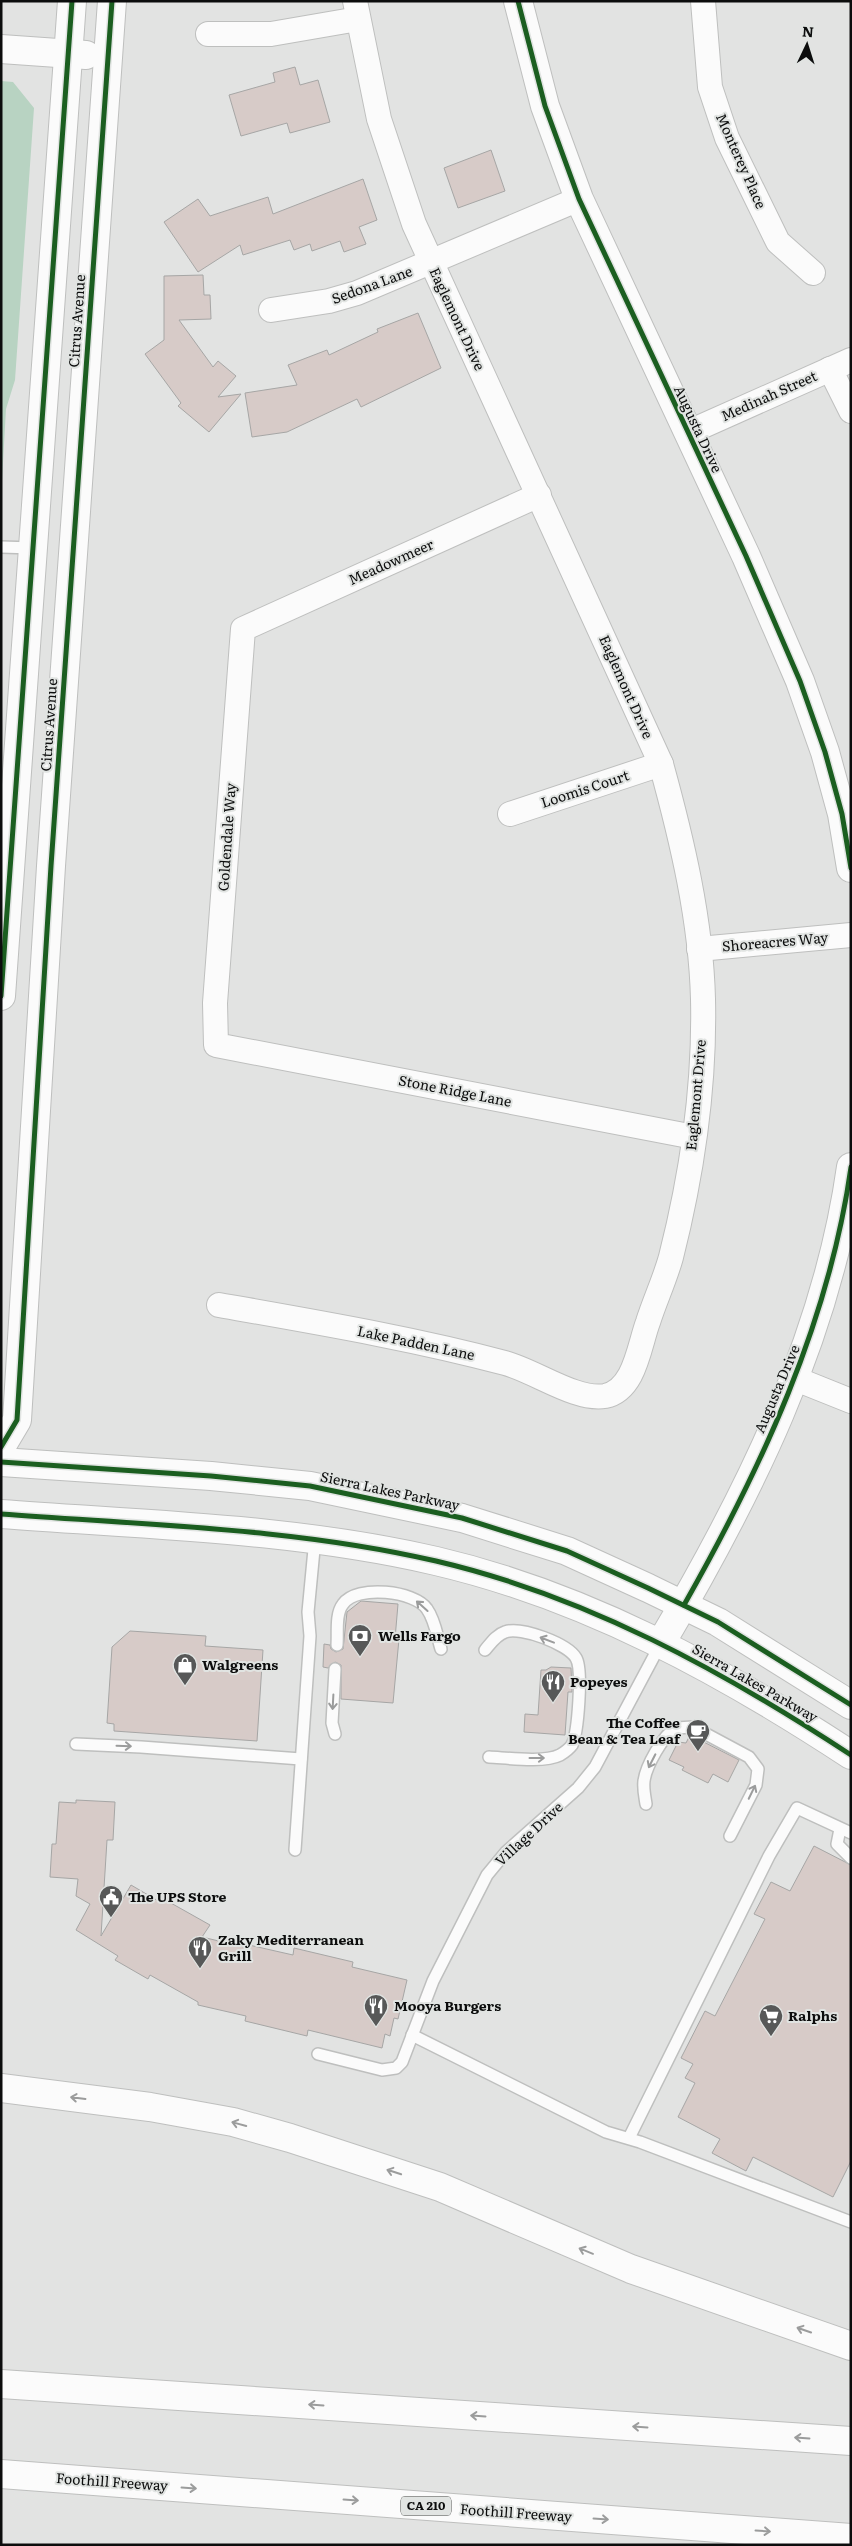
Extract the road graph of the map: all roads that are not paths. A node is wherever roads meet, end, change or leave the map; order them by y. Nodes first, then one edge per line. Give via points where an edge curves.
1 (72, 1) edge
2 (112, 1) edge
3 (518, 1) edge
4 (703, 1) edge
5 (356, 10) edge
6 (208, 34) dead end
7 (1, 48) edge
8 (70, 53) junction
9 (108, 56) junction
10 (579, 199) junction
11 (431, 264) junction
12 (813, 273) dead end
13 (271, 310) dead end
14 (840, 364) edge
15 (851, 410) edge
16 (687, 433) junction
17 (539, 495) junction
18 (1, 547) edge
19 (33, 548) junction
20 (243, 629) joint
21 (661, 764) junction
22 (510, 814) dead end
23 (851, 868) edge
24 (851, 935) edge
25 (698, 949) junction
26 (1, 996) edge
27 (216, 1045) joint
28 (694, 1137) junction
29 (851, 1167) edge
30 (219, 1305) dead end
31 (796, 1379) junction
32 (608, 1396) joint
33 (851, 1401) edge
34 (1, 1447) edge
35 (1, 1462) edge
36 (1, 1514) edge
37 (315, 1539) junction
38 (684, 1605) junction
39 (661, 1643) junction
40 (337, 1645) dead end
41 (441, 1649) dead end
42 (485, 1650) dead end
43 (335, 1669) dead end
44 (851, 1705) edge
45 (335, 1734) dead end
46 (76, 1744) dead end
47 (851, 1755) edge
48 (489, 1757) dead end
49 (301, 1759) junction
50 (646, 1804) dead end
51 (845, 1831) edge
52 (730, 1836) dead end
53 (295, 1850) dead end
54 (851, 1858) edge
55 (412, 2035) junction
56 (318, 2054) dead end
57 (1, 2088) edge
58 (629, 2138) junction
59 (851, 2222) edge
60 (851, 2346) edge
61 (1, 2384) edge
62 (851, 2441) edge
63 (1, 2474) edge
64 (851, 2538) edge

1 - 8 main road, Citrus Avenue
2 - 9 main road, Citrus Avenue
3 - 10 main road, Augusta Drive via 546,106
4 - 12 street, Monterey Place via 710,87 727,138 778,242
5 - 6 street via 271,34
5 - 11 street, Eaglemont Drive via 379,119 401,190
7 - 8 main road
8 - 9 main road
8 - 19 main road, Citrus Avenue
9 - 34 main road, Citrus Avenue via 52,847 19,1401 17,1420
10 - 11 street, Sedona Lane
10 - 16 main road, Augusta Drive
11 - 13 street, Sedona Lane via 357,293
11 - 17 street, Eaglemont Drive
14 - 15 street
14 - 16 street, Medinah Street
16 - 23 main road, Augusta Drive via 746,556 800,681 842,814
17 - 20 street, Meadowmeer
17 - 21 street, Eaglemont Drive
18 - 19 lane
19 - 26 main road, Citrus Avenue
20 - 27 street, Goldendale Way via 215,1003
21 - 22 street, Loomis Court
21 - 25 street, Eaglemont Drive via 680,833
24 - 25 street, Shoreacres Way
25 - 28 street, Eaglemont Drive via 703,999
27 - 28 street, Stone Ridge Lane
28 - 32 street, Eaglemont Drive via 670,1260 628,1379
29 - 31 main road, Augusta Drive via 826,1282
30 - 32 street, Lake Padden Lane via 465,1352 518,1367 578,1395
31 - 33 street
31 - 38 main road, Augusta Drive
35 - 38 main road, Sierra Lakes Parkway via 212,1476 310,1486 366,1496 462,1518 567,1551
36 - 37 main road, Sierra Lakes Parkway
37 - 39 main road, Sierra Lakes Parkway via 403,1554 488,1576 563,1602
37 - 49 lane
38 - 39 main road, Augusta Drive
38 - 44 main road, Sierra Lakes Parkway via 718,1622
39 - 47 main road, Sierra Lakes Parkway
39 - 55 lane, Village Drive via 595,1767 578,1788 506,1852 491,1870 433,1981
41 -> 40 lane via 431,1615 421,1602 376,1590 357,1593 343,1603 339,1611
48 -> 42 lane via 550,1758 566,1751 574,1736 580,1672 576,1658 565,1646 520,1631 504,1632
43 -> 45 lane via 332,1722
46 -> 49 lane
49 - 53 lane
52 -> 50 lane via 756,1785 758,1769 748,1756 693,1727 676,1728 663,1739 646,1775
51 - 54 lane via 837,1844
51 - 58 lane via 797,1808 769,1856
55 - 56 lane, Village Drive via 402,2062 396,2068 382,2070
55 - 58 lane via 606,2132
60 -> 57 main road via 631,2270 440,2187 290,2138 233,2122 159,2109
58 - 59 lane
62 -> 61 main road
63 -> 64 main road, Foothill Freeway / CA 210

